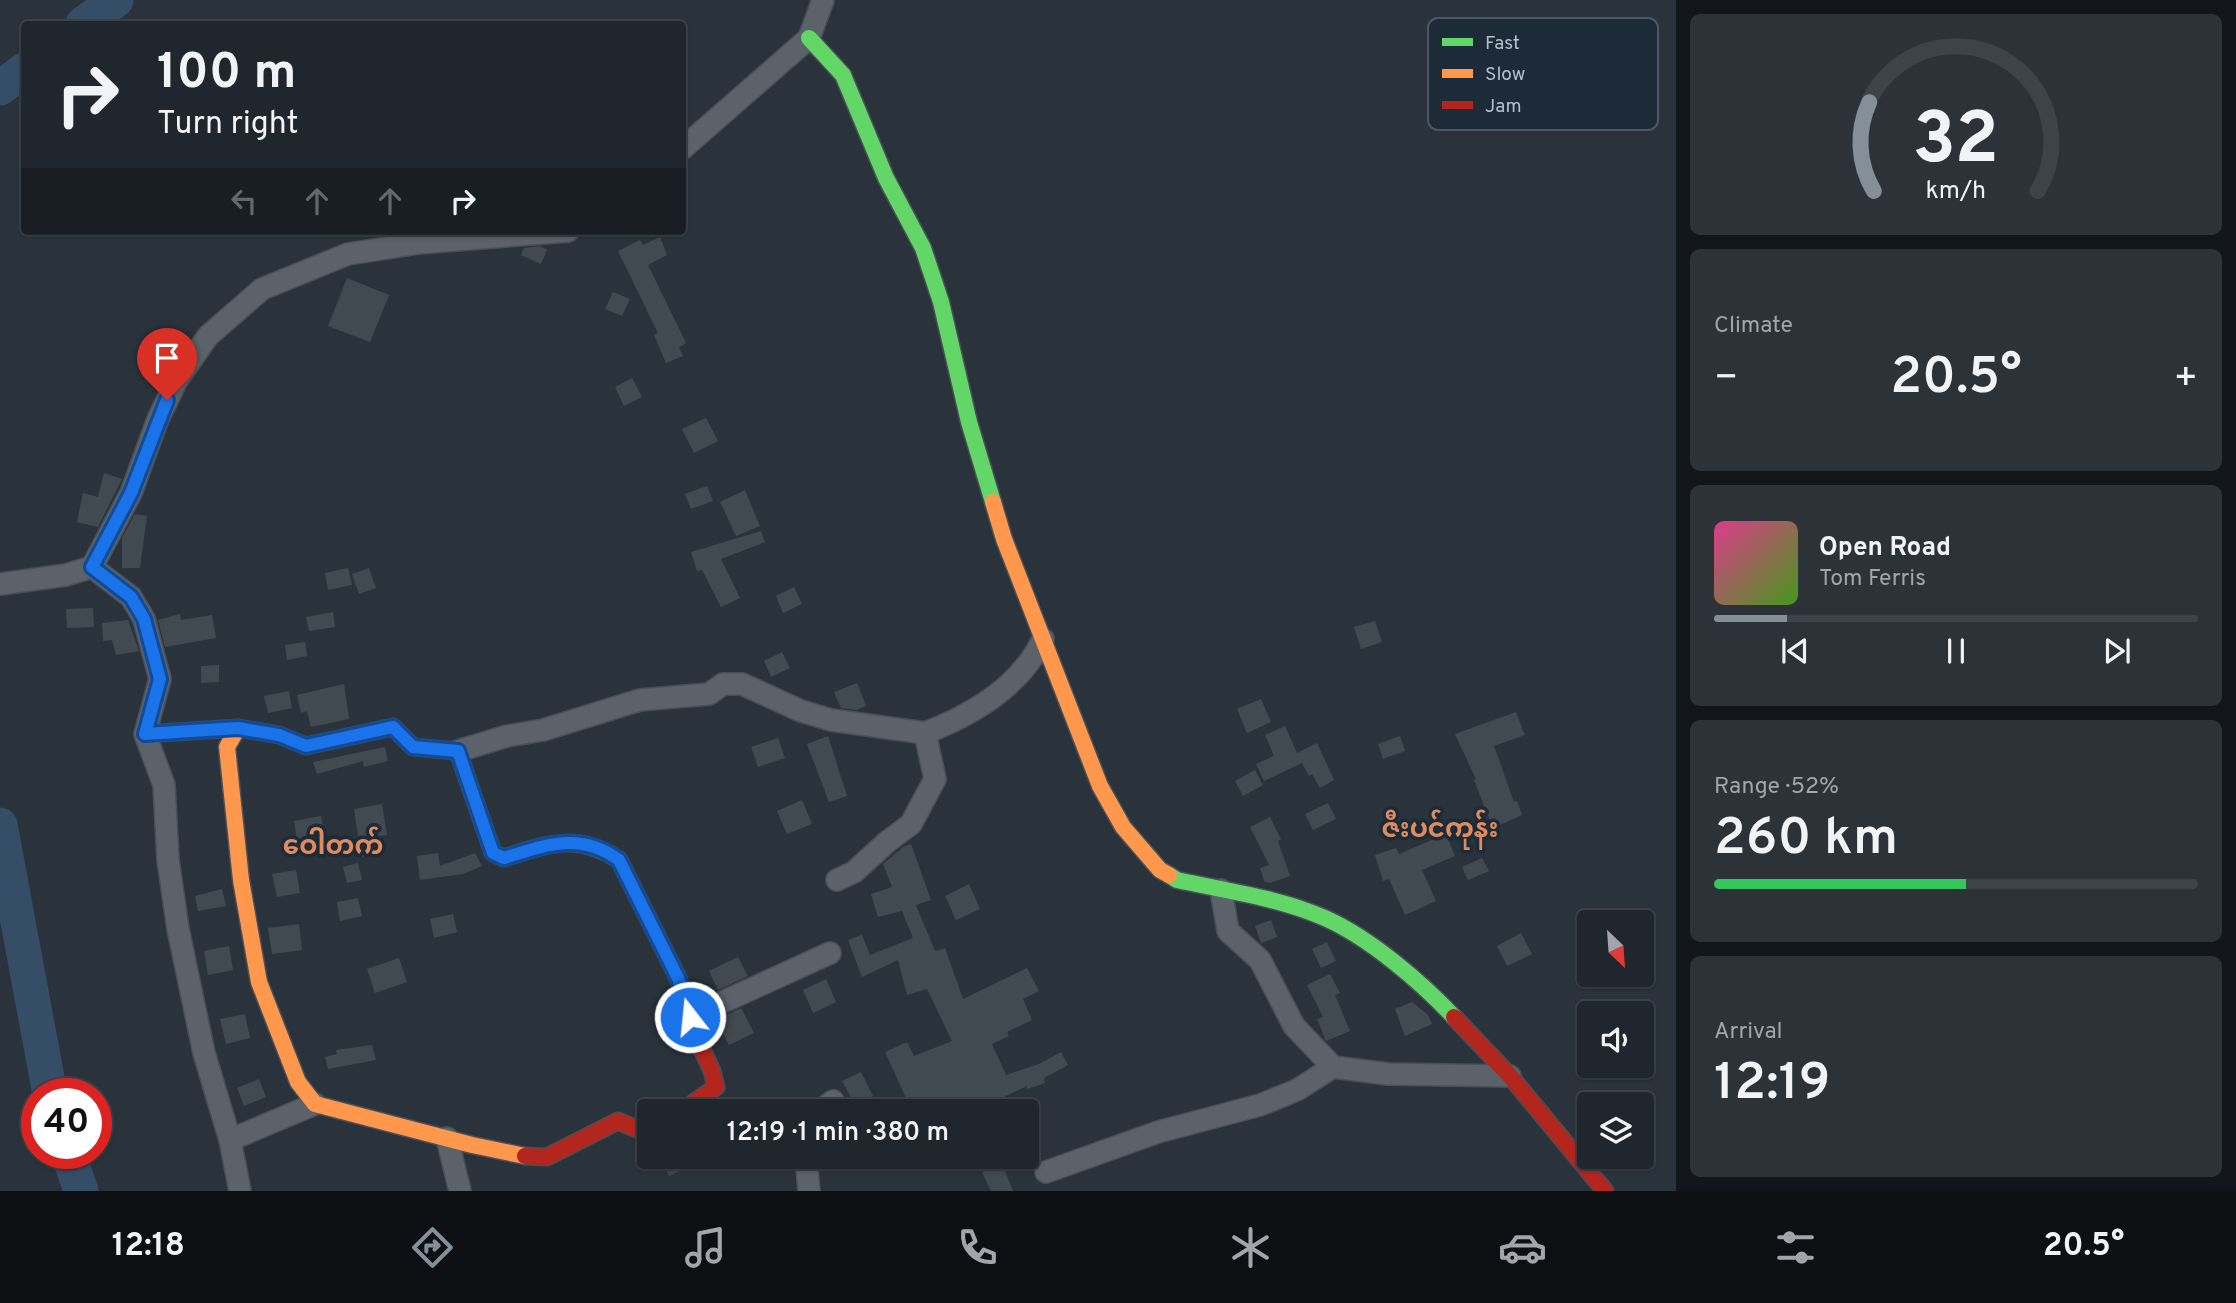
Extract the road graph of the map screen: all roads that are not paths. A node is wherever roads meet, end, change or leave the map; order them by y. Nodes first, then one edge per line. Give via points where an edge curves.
1 (823, 0) edge
2 (809, 38) junction
3 (686, 146) edge
4 (520, 235) edge
5 (92, 567) junction
6 (0, 584) edge
7 (1043, 639) junction
8 (238, 728) junction
9 (925, 733) junction
10 (145, 734) junction
11 (458, 751) junction
12 (837, 880) dead end
13 (1221, 890) junction
14 (830, 953) dead end
15 (690, 1017) junction
16 (1334, 1067) junction
17 (1510, 1076) junction
18 (699, 1099) edge
19 (315, 1104) junction
20 (637, 1128) edge
21 (447, 1138) junction
22 (230, 1140) junction
23 (807, 1169) edge
24 (1046, 1172) dead end
25 (240, 1191) edge
26 (460, 1191) edge
27 (809, 1191) edge
28 (1605, 1191) edge

1 - 2 street
2 - 3 street
2 - 7 street via 843,75 886,178 923,248 1004,539
4 - 5 street via 388,246 348,254 262,289 208,336 176,382 131,493
5 - 6 street
5 - 10 street via 131,597 144,619 160,679
7 - 9 street via 1011,685
7 - 13 street via 1100,786 1123,827 1160,870 1177,880
8 - 10 street
8 - 11 street via 279,735 306,746 393,727 413,747
8 - 19 street via 227,747 239,866 259,982 298,1082
9 - 11 street via 831,720 742,684 723,684 709,694 640,700
9 - 12 street via 935,779 911,824 854,872
10 - 22 street via 164,785 177,929 204,1053
11 - 15 street via 493,853 504,858 550,843 584,843 619,860 678,978
13 - 16 street via 1228,931 1260,960 1294,1026
13 - 17 street via 1296,908 1357,935 1439,1000
14 - 15 street
15 - 18 street via 716,1087
16 - 17 street via 1388,1074
16 - 24 street via 1297,1090 1260,1105 1158,1132
17 - 28 street
19 - 21 street
19 - 22 street
20 - 21 street via 618,1121 547,1157
21 - 26 street
22 - 25 street
23 - 27 street

